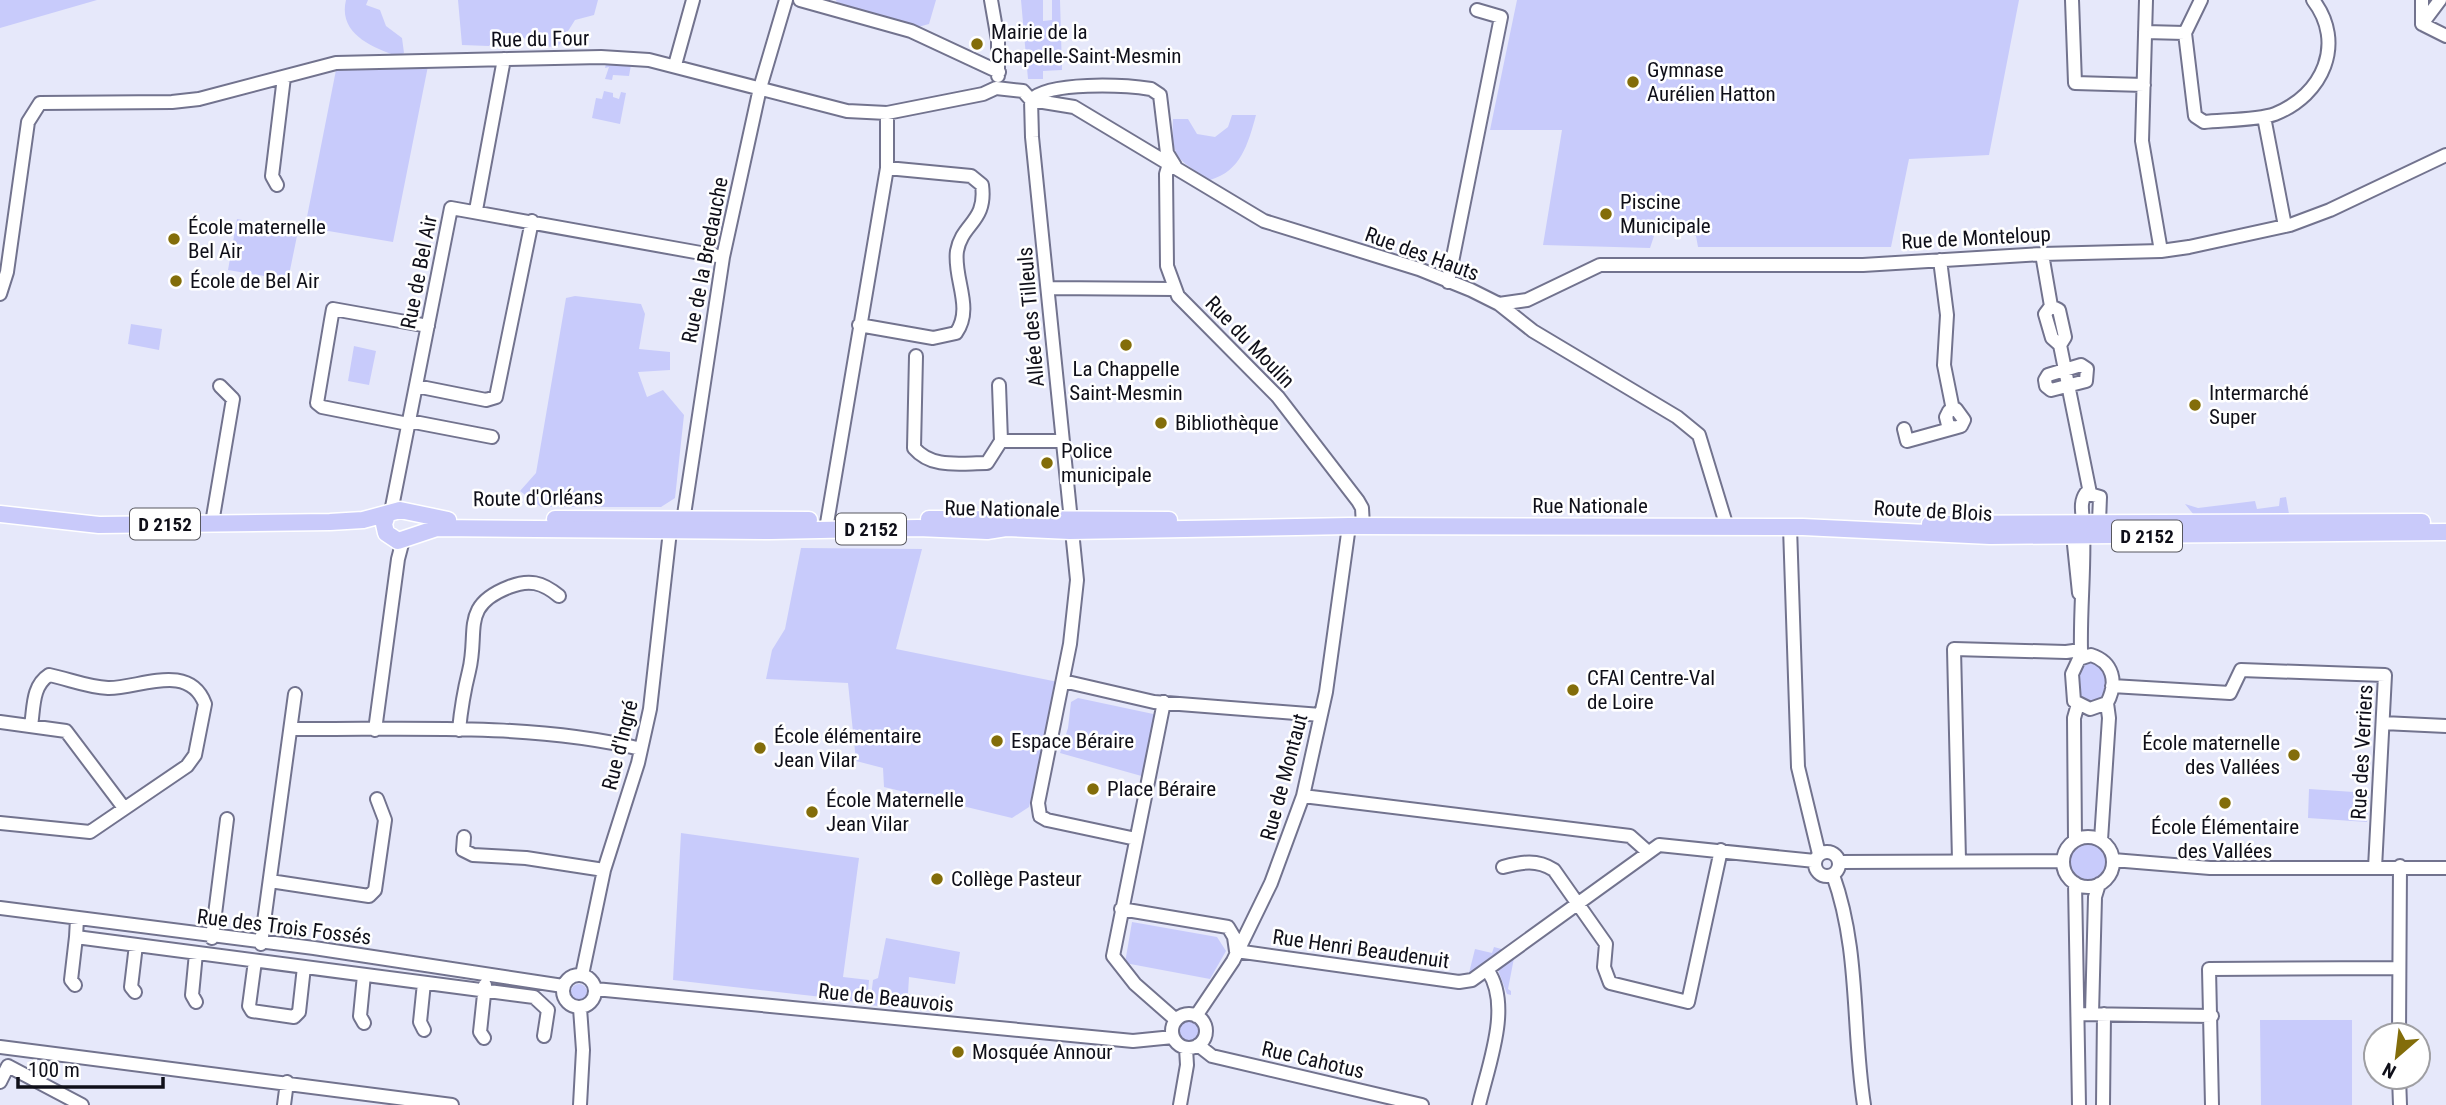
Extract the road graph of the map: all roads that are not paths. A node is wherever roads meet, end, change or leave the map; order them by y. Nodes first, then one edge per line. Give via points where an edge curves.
1 (692, 0) edge
2 (786, 0) edge
3 (800, 0) edge
4 (2072, 0) edge
5 (2146, 0) edge
6 (2201, 0) edge
7 (2313, 0) edge
8 (2422, 0) edge
9 (2440, 0) edge
10 (993, 6) edge
11 (1477, 10) dead end
12 (2422, 24) junction
13 (2145, 32) junction
14 (2185, 33) junction
15 (2446, 36) edge
16 (504, 59) junction
17 (675, 65) junction
18 (999, 72) junction
19 (284, 77) junction
20 (2144, 85) junction
21 (996, 88) junction
22 (760, 89) junction
23 (1031, 100) junction
24 (887, 113) junction
25 (2264, 117) junction
26 (1164, 138) junction
27 (1150, 152) junction
28 (2446, 155) edge
29 (1172, 165) junction
30 (887, 168) junction
31 (278, 184) dead end
32 (476, 210) junction
33 (532, 221) junction
34 (2285, 226) junction
35 (2161, 251) junction
36 (2042, 254) junction
37 (723, 257) junction
38 (1940, 260) junction
39 (1448, 282) junction
40 (1048, 288) junction
41 (1174, 289) junction
42 (0, 294) edge
43 (1499, 304) junction
44 (859, 325) junction
45 (428, 326) junction
46 (916, 356) dead end
47 (2065, 370) junction
48 (999, 385) dead end
49 (220, 386) dead end
50 (416, 386) junction
51 (2068, 386) junction
52 (408, 422) junction
53 (1904, 429) dead end
54 (492, 436) dead end
55 (1001, 441) junction
56 (1061, 441) junction
57 (396, 512) junction
58 (0, 514) edge
59 (330, 522) junction
60 (2446, 522) edge
61 (212, 523) junction
62 (826, 524) junction
63 (1069, 524) junction
64 (677, 525) junction
65 (1356, 526) junction
66 (1727, 527) junction
67 (1790, 527) junction
68 (1848, 528) joint
69 (2085, 528) junction
70 (2348, 528) junction
71 (2446, 532) edge
72 (398, 538) junction
73 (559, 596) dead end
74 (2082, 653) junction
75 (1063, 681) junction
76 (2112, 686) junction
77 (295, 694) dead end
78 (1164, 702) junction
79 (2107, 703) junction
80 (2078, 704) junction
81 (1321, 715) junction
82 (0, 722) edge
83 (2383, 723) junction
84 (31, 726) junction
85 (2446, 726) edge
86 (291, 729) junction
87 (375, 730) junction
88 (459, 730) junction
89 (641, 749) junction
90 (1303, 796) junction
91 (377, 799) dead end
92 (124, 807) junction
93 (227, 819) dead end
94 (0, 823) edge
95 (464, 837) dead end
96 (1136, 839) junction
97 (2075, 840) junction
98 (2101, 840) junction
99 (1721, 850) junction
100 (1648, 852) junction
101 (1817, 857) junction
102 (1959, 860) junction
103 (2113, 860) junction
104 (2062, 861) junction
105 (1839, 862) junction
106 (2400, 866) junction
107 (1503, 867) dead end
108 (2375, 868) junction
109 (2446, 868) edge
110 (604, 870) junction
111 (1832, 875) junction
112 (270, 881) junction
113 (2075, 883) junction
114 (2099, 884) junction
115 (1578, 905) junction
116 (0, 908) edge
117 (1121, 909) junction
118 (78, 919) junction
119 (76, 937) junction
120 (212, 938) junction
121 (261, 944) junction
122 (135, 945) junction
123 (1236, 951) junction
124 (196, 953) junction
125 (255, 961) junction
126 (304, 967) junction
127 (2398, 968) junction
128 (1489, 971) junction
129 (486, 974) junction
130 (364, 975) junction
131 (582, 975) junction
132 (424, 983) junction
133 (75, 985) dead end
134 (564, 986) junction
135 (595, 989) junction
136 (484, 990) junction
137 (135, 992) dead end
138 (196, 1002) dead end
139 (580, 1007) junction
140 (2078, 1014) junction
141 (2098, 1014) junction
142 (1196, 1016) junction
143 (2212, 1016) junction
144 (1176, 1020) junction
145 (2399, 1021) edge
146 (364, 1023) dead end
147 (424, 1030) dead end
148 (544, 1036) dead end
149 (1173, 1037) junction
150 (484, 1038) dead end
151 (1192, 1046) junction
152 (0, 1047) edge
153 (0, 1082) edge
154 (287, 1082) junction
155 (404, 1101) edge
156 (82, 1105) edge
157 (284, 1105) edge
158 (452, 1105) edge
159 (580, 1105) edge
160 (1180, 1105) edge
161 (1422, 1105) edge
162 (1479, 1105) edge
163 (1864, 1105) edge
164 (2079, 1105) edge
165 (2103, 1105) edge
166 (2212, 1105) edge

1 - 17 street
2 - 22 street, Rue de la Bredauche
3 - 18 street via 911,31
4 - 20 street via 2075,83
5 - 13 street
6 - 14 street
7 - 25 street via 2328,28 2324,70 2312,90
8 - 12 street
9 - 12 street
10 - 18 street
11 - 39 street via 1501,17
12 - 15 street
13 - 14 street
13 - 20 street
14 - 25 street via 2195,116 2204,122
16 - 17 street, Rue du Four via 626,57
16 - 19 street, Rue du Four via 336,63
16 - 32 street
17 - 22 street, Rue du Four
18 - 21 street
19 - 31 street via 272,176
19 - 42 street, Rue du Four via 172,102 40,103 28,122
20 - 35 street via 2142,141
21 - 23 street via 1023,91
21 - 24 street, Rue du Four
22 - 24 street, Rue du Four via 848,111
22 - 37 street, Rue de la Bredauche
23 - 26 street via 1060,87 1151,89 1160,96
23 - 27 street, Rue des Hauts via 1074,107
23 - 40 street, Allée des Tilleuls
24 - 30 street
25 - 34 street
26 - 27 street via 1159,149
26 - 29 street
27 - 29 street, Rue des Hauts
28 - 34 street, Rue de Monteloup via 2330,210
29 - 39 street, Rue des Hauts via 1264,221
29 - 41 street via 1166,174 1167,266
30 - 44 street
30 - 44 street via 971,176 982,185 984,206 958,249 964,318 956,333 933,338
32 - 33 street, Rue de Bel Air
32 - 45 street, Rue de Bel Air via 455,207 449,211
33 - 37 street, Rue de Bel Air
33 - 50 street via 496,397 486,400
34 - 35 street, Rue de Monteloup
35 - 36 street, Rue de Monteloup
36 - 38 street, Rue de Monteloup
36 - 47 street via 2051,306 2059,310 2065,337 2060,345
37 - 64 street, Rue de la Bredauche
38 - 43 street, Rue de Monteloup via 1783,266 1600,265 1527,300
38 - 53 street via 1947,315 1944,365 1953,410 1946,417 1954,428 1907,441
39 - 43 street, Rue des Hauts
40 - 41 street
40 - 56 street, Allée des Tilleuls
41 - 65 street, Rue du Moulin via 1300,422 1362,508
43 - 66 street, Rue des Hauts via 1533,331 1677,417 1699,435
44 - 62 street
45 - 50 street, Rue de Bel Air
45 - 52 street via 333,309 317,403
46 - 55 street via 914,448 924,460 986,463
47 - 51 street
47 - 51 street via 2048,375 2046,386 2051,390
47 - 51 street via 2081,365 2089,374 2086,381
48 - 55 street
49 - 61 street via 233,398
50 - 52 street, Rue de Bel Air
51 - 69 street via 2090,493 2101,501
52 - 54 street
52 - 57 street, Rue de Bel Air via 391,500
55 - 56 street
56 - 63 street, Allée des Tilleuls
57 - 59 main road, Route d'Orléans / D 2152
57 - 64 main road, Route d'Orléans / D 2152 via 438,520
57 - 72 main road via 384,524
57 - 72 main road via 414,524
58 - 61 main road, Route d'Orléans / D 2152 via 99,525
59 - 61 main road, Route d'Orléans / D 2152
59 - 72 main road, Route d'Orléans / D 2152 via 364,526
60 - 70 main road, Route de Blois / D 2152
62 - 63 main road, Rue Nationale / D 2152
62 - 64 main road, Rue Nationale / D 2152
63 - 65 main road, Rue Nationale / D 2152
63 - 75 street, Allée des Tilleuls via 1077,580
64 - 72 main road, Route d'Orléans / D 2152 via 437,528
64 - 89 street, Rue d'Ingré
65 - 66 main road, Rue Nationale / D 2152
65 - 81 street, Rue de Montaut
66 - 67 main road, Rue Nationale / D 2152
67 - 68 main road, Rue Nationale / D 2152
67 - 101 street via 1798,767
68 - 69 main road, Route de Blois / D 2152 via 1990,536
69 - 70 main road, Route de Blois / D 2152
69 - 74 street
70 - 71 main road, Route de Blois / D 2152
72 - 87 street
73 - 88 street via 548,587 526,582 483,601 473,623
74 - 76 street via 2109,664
74 - 80 street via 2073,669 2073,696
74 - 102 street via 1954,649
75 - 78 street
75 - 96 street, Allée des Tilleuls via 1038,803 1040,816
76 - 79 street
76 - 83 street, Rue des Verriers via 2230,693 2241,670 2385,675
77 - 86 street
78 - 81 street
78 - 96 street
79 - 80 street via 2090,709
79 - 98 street
80 - 97 street via 2074,718
81 - 90 street, Rue de Montaut
82 - 84 street
83 - 85 street
83 - 108 street, Rue des Verriers
84 - 92 street via 66,731
84 - 92 street via 36,689 49,675 104,688 157,679 194,688 205,704 195,755 187,766
86 - 87 street
86 - 112 street
87 - 88 street
88 - 89 street
89 - 110 street, Rue d'Ingré
90 - 100 street via 1630,836
90 - 123 street, Rue de Montaut via 1271,883
91 - 112 street via 385,820 375,890 369,896
92 - 94 street via 83,834
93 - 120 street
95 - 110 street via 463,850 472,855
96 - 117 street
97 - 98 street via 2088,836
97 - 104 street
98 - 103 street
99 - 100 street via 1667,844
99 - 101 street
99 - 115 street via 1688,1002 1610,983 1604,967 1606,944
100 - 115 street, Rue Henri Beaudenuit
101 - 105 street via 1830,852
101 - 111 street via 1819,874
102 - 104 street
102 - 105 street
103 - 108 street via 2210,868
103 - 114 street via 2110,874
104 - 113 street via 2065,873
105 - 111 street
106 - 108 street
106 - 109 street
106 - 127 street
107 - 115 street via 1544,863
110 - 131 street, Rue d'Ingré
111 - 163 street via 1843,904 1853,965
112 - 121 street
113 - 114 street
113 - 140 street
114 - 141 street via 2095,897
115 - 128 street, Rue Henri Beaudenuit
116 - 118 street, Rue des Trois Fossés
117 - 123 street via 1228,927
117 - 144 street via 1116,963
118 - 119 street
118 - 120 street, Rue des Trois Fossés
119 - 122 street
119 - 133 street via 71,980
120 - 121 street, Rue des Trois Fossés
121 - 129 street, Rue des Trois Fossés
122 - 124 street
122 - 137 street via 131,987
123 - 128 street, Rue Henri Beaudenuit via 1459,982
123 - 142 street, Rue de Montaut
124 - 125 street
124 - 138 street via 192,995
125 - 126 street
125 - 126 street via 252,1011 295,1017
126 - 130 street
127 - 143 street via 2209,969
127 - 145 street
128 - 162 street via 1500,1002
129 - 134 street, Rue des Trois Fossés
129 - 136 street
130 - 132 street
130 - 146 street via 360,1016
131 - 134 street via 573,976
131 - 135 street
132 - 136 street
132 - 147 street via 420,1022
134 - 139 street via 566,1001
135 - 139 street via 593,999
135 - 149 street, Rue de Beauvois via 1133,1041
136 - 148 street via 534,997 548,1010
136 - 150 street via 480,1032
139 - 159 street
140 - 141 street
140 - 164 street
141 - 143 street
141 - 165 street
142 - 144 street
142 - 151 street via 1205,1031
143 - 166 street
144 - 149 street
149 - 151 street
151 - 160 street
151 - 161 street, Rue Cahotus via 1212,1056
152 - 154 street
153 - 156 street via 8,1066
154 - 155 street
154 - 157 street
155 - 158 street

